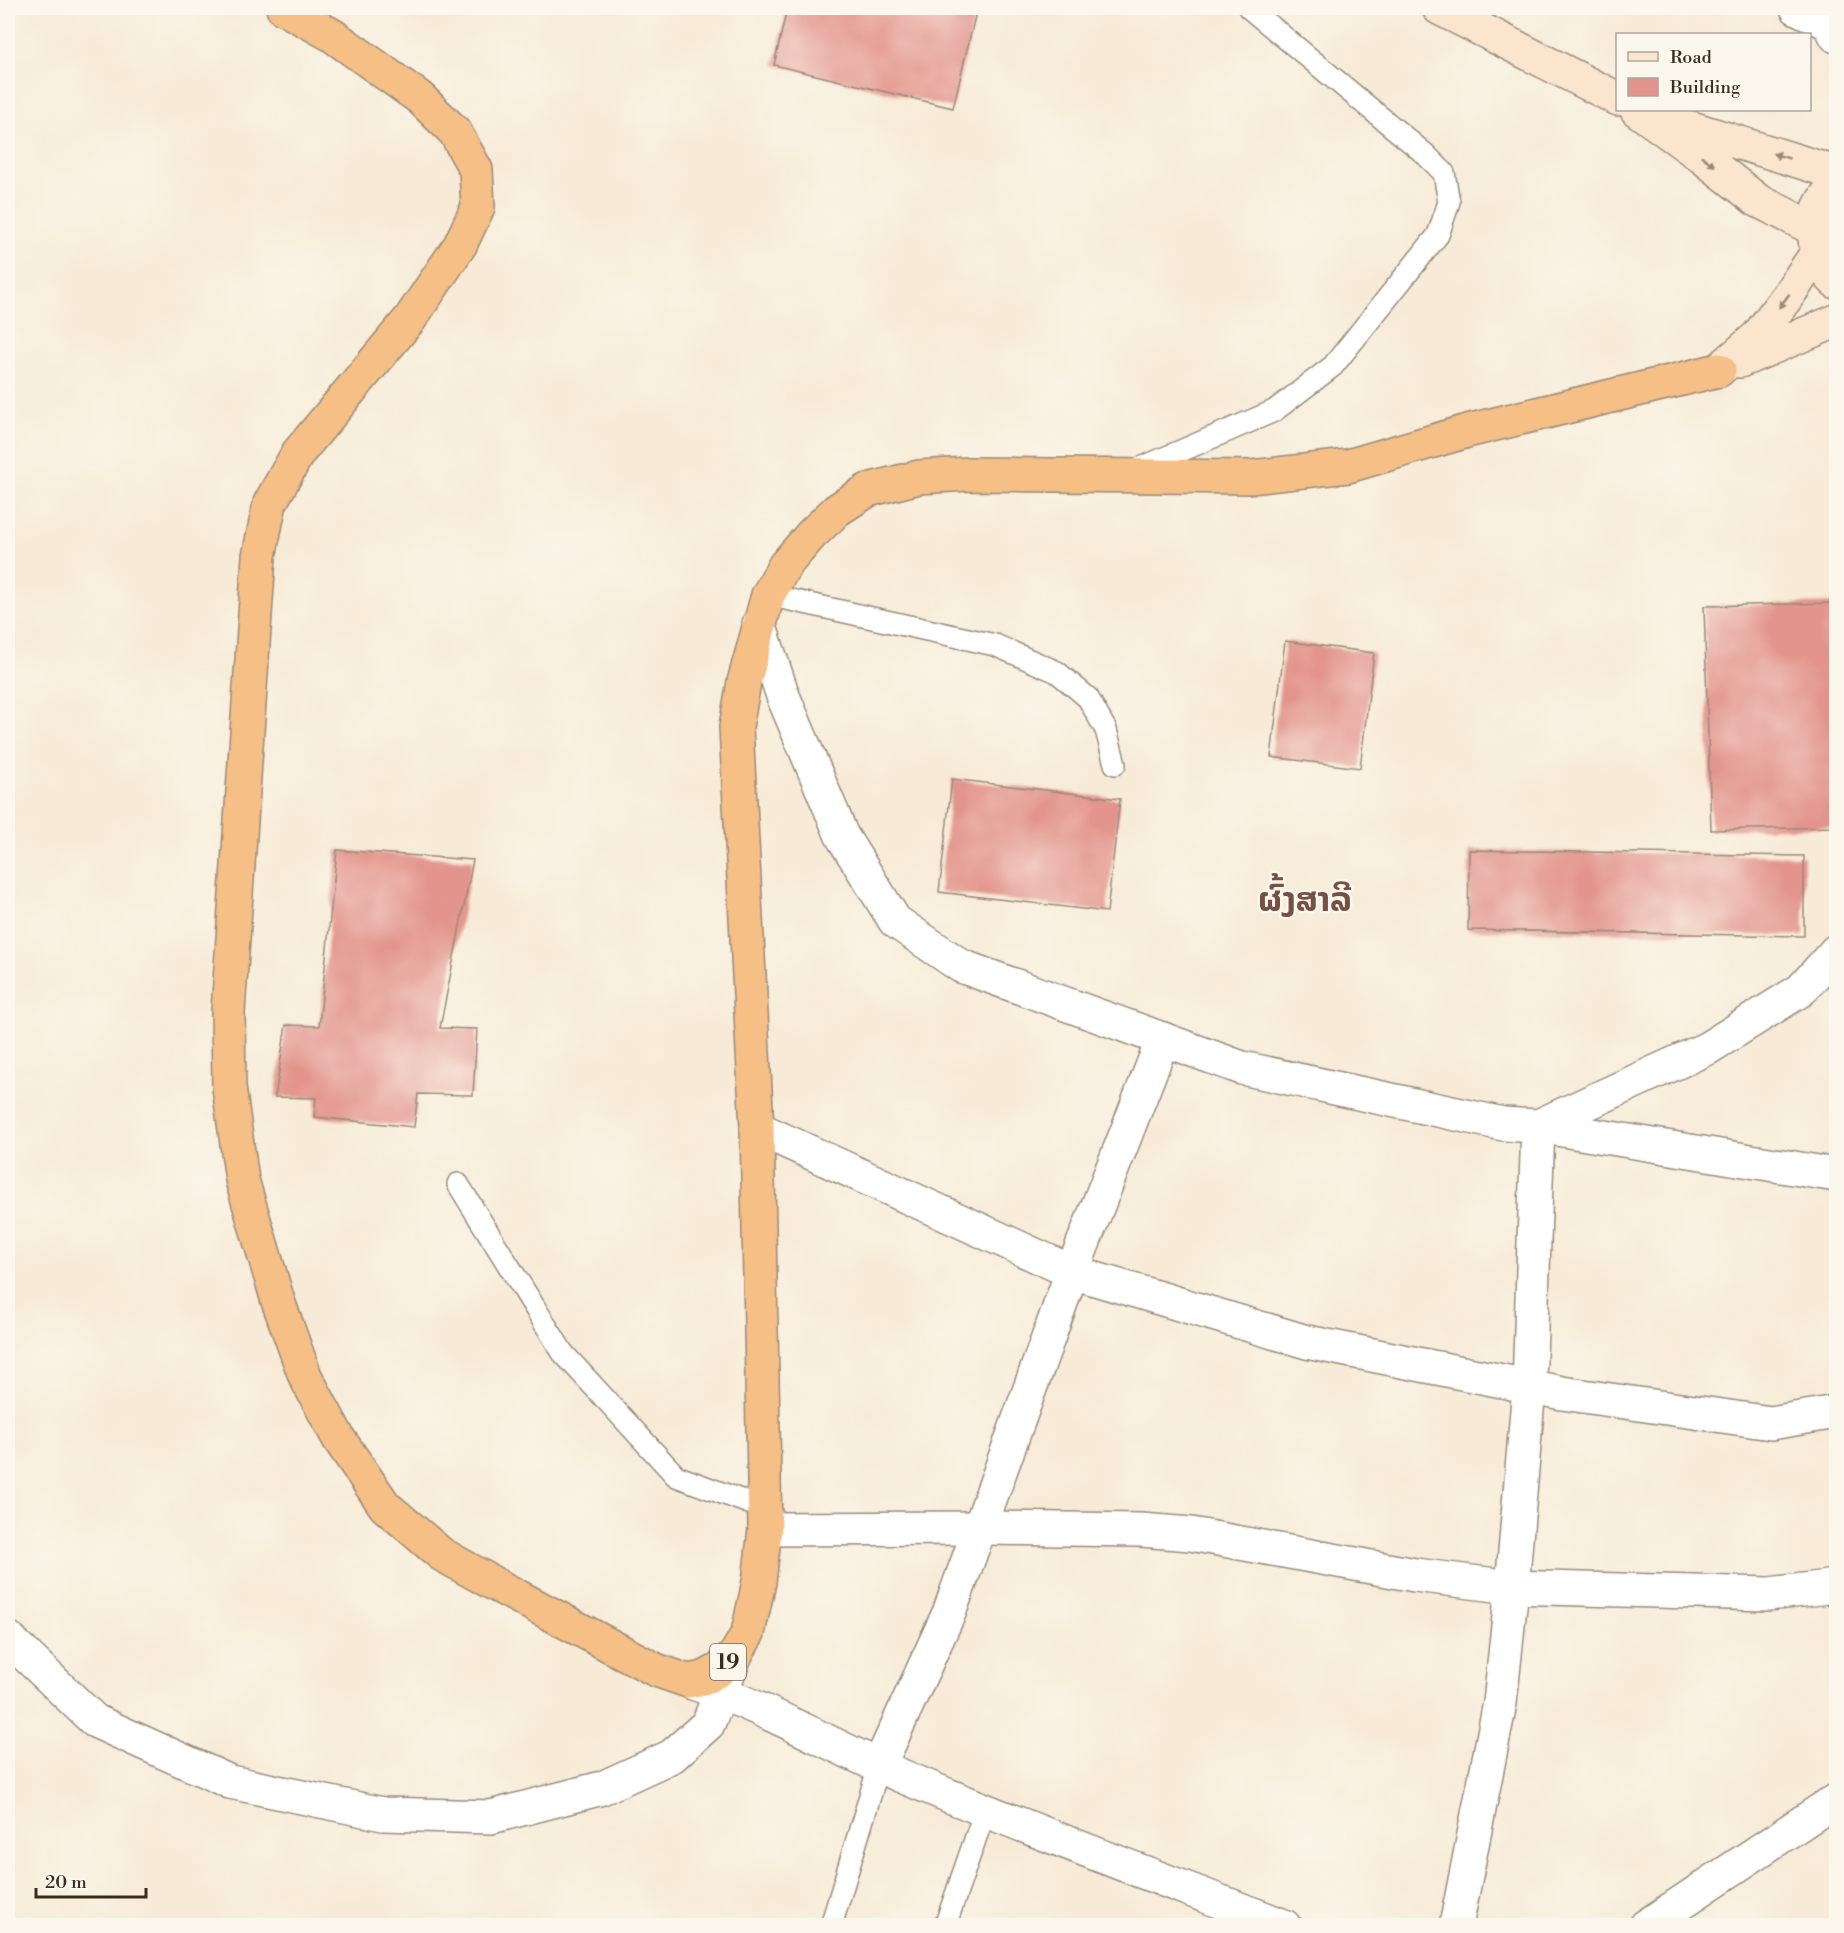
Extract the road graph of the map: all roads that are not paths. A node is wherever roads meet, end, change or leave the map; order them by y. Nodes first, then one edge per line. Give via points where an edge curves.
1 (283, 8) edge
2 (1249, 8) edge
3 (1439, 8) edge
4 (1797, 8) edge
5 (1834, 23) edge
6 (1616, 98) edge
7 (1638, 111) edge
8 (1645, 111) edge
9 (1836, 173) edge
10 (1836, 187) edge
11 (1815, 241) junction
12 (1836, 282) edge
13 (1836, 321) edge
14 (1719, 370) junction
15 (1122, 476) junction
16 (763, 609) junction
17 (1115, 764) dead end
18 (1836, 951) edge
19 (1163, 1039) junction
20 (1538, 1126) junction
21 (757, 1128) junction
22 (1836, 1175) edge
23 (458, 1185) dead end
24 (1072, 1272) junction
25 (1529, 1387) junction
26 (1836, 1412) edge
27 (765, 1519) junction
28 (980, 1528) junction
29 (1836, 1586) edge
30 (1512, 1587) junction
31 (8, 1638) edge
32 (736, 1654) junction
33 (688, 1681) junction
34 (722, 1692) junction
35 (879, 1766) junction
36 (1836, 1800) edge
37 (985, 1811) junction
38 (831, 1926) edge
39 (945, 1926) edge
40 (1284, 1926) edge
41 (1456, 1926) edge
42 (1646, 1926) edge

1 - 33 highway, 19 via 332,35 420,98 455,132 476,170 478,207 460,245 410,318 298,453 270,503 259,556 228,1012 229,1087 242,1180 305,1376 339,1439 385,1506 441,1554 656,1670
2 - 15 lane via 1425,154 1444,173 1449,202 1438,235 1334,366 1275,411
3 - 6 main road
4 - 5 street
7 -> 11 main road
9 -> 8 main road
10 - 11 main road via 1820,207
11 - 12 main road via 1828,275
11 -> 14 main road via 1789,294 1758,336
13 - 14 main road
14 - 15 highway, 19 via 1472,430 1348,466 1251,477
15 - 16 highway, 19 via 929,476 868,490 837,510 811,535 785,565
16 - 17 lane via 995,645 1057,672 1088,698 1106,730
16 - 19 street via 783,696 842,836 895,921 961,966
16 - 21 highway, 19 via 736,727
18 - 20 street via 1801,990 1708,1048
19 - 20 street via 1242,1068 1503,1125
19 - 24 street
20 - 22 street
20 - 25 street
21 - 24 street
21 - 27 highway, 19
23 - 27 lane via 563,1353 676,1476
24 - 25 street via 1307,1342
24 - 28 street
25 - 26 street via 1771,1423
25 - 30 street
27 - 28 street
27 - 32 highway, 19 via 759,1582 748,1633
28 - 30 street via 1191,1534 1415,1575
28 - 35 street via 949,1613
29 - 30 street via 1769,1594
30 - 41 street via 1500,1703
31 - 34 street via 95,1720 230,1782 383,1814 491,1817 602,1788 672,1756 708,1724
32 - 33 highway, 19 via 719,1670
32 - 34 street
33 - 34 street
34 - 35 street
35 - 37 street
35 - 38 lane
36 - 42 street
37 - 39 lane
37 - 40 street

